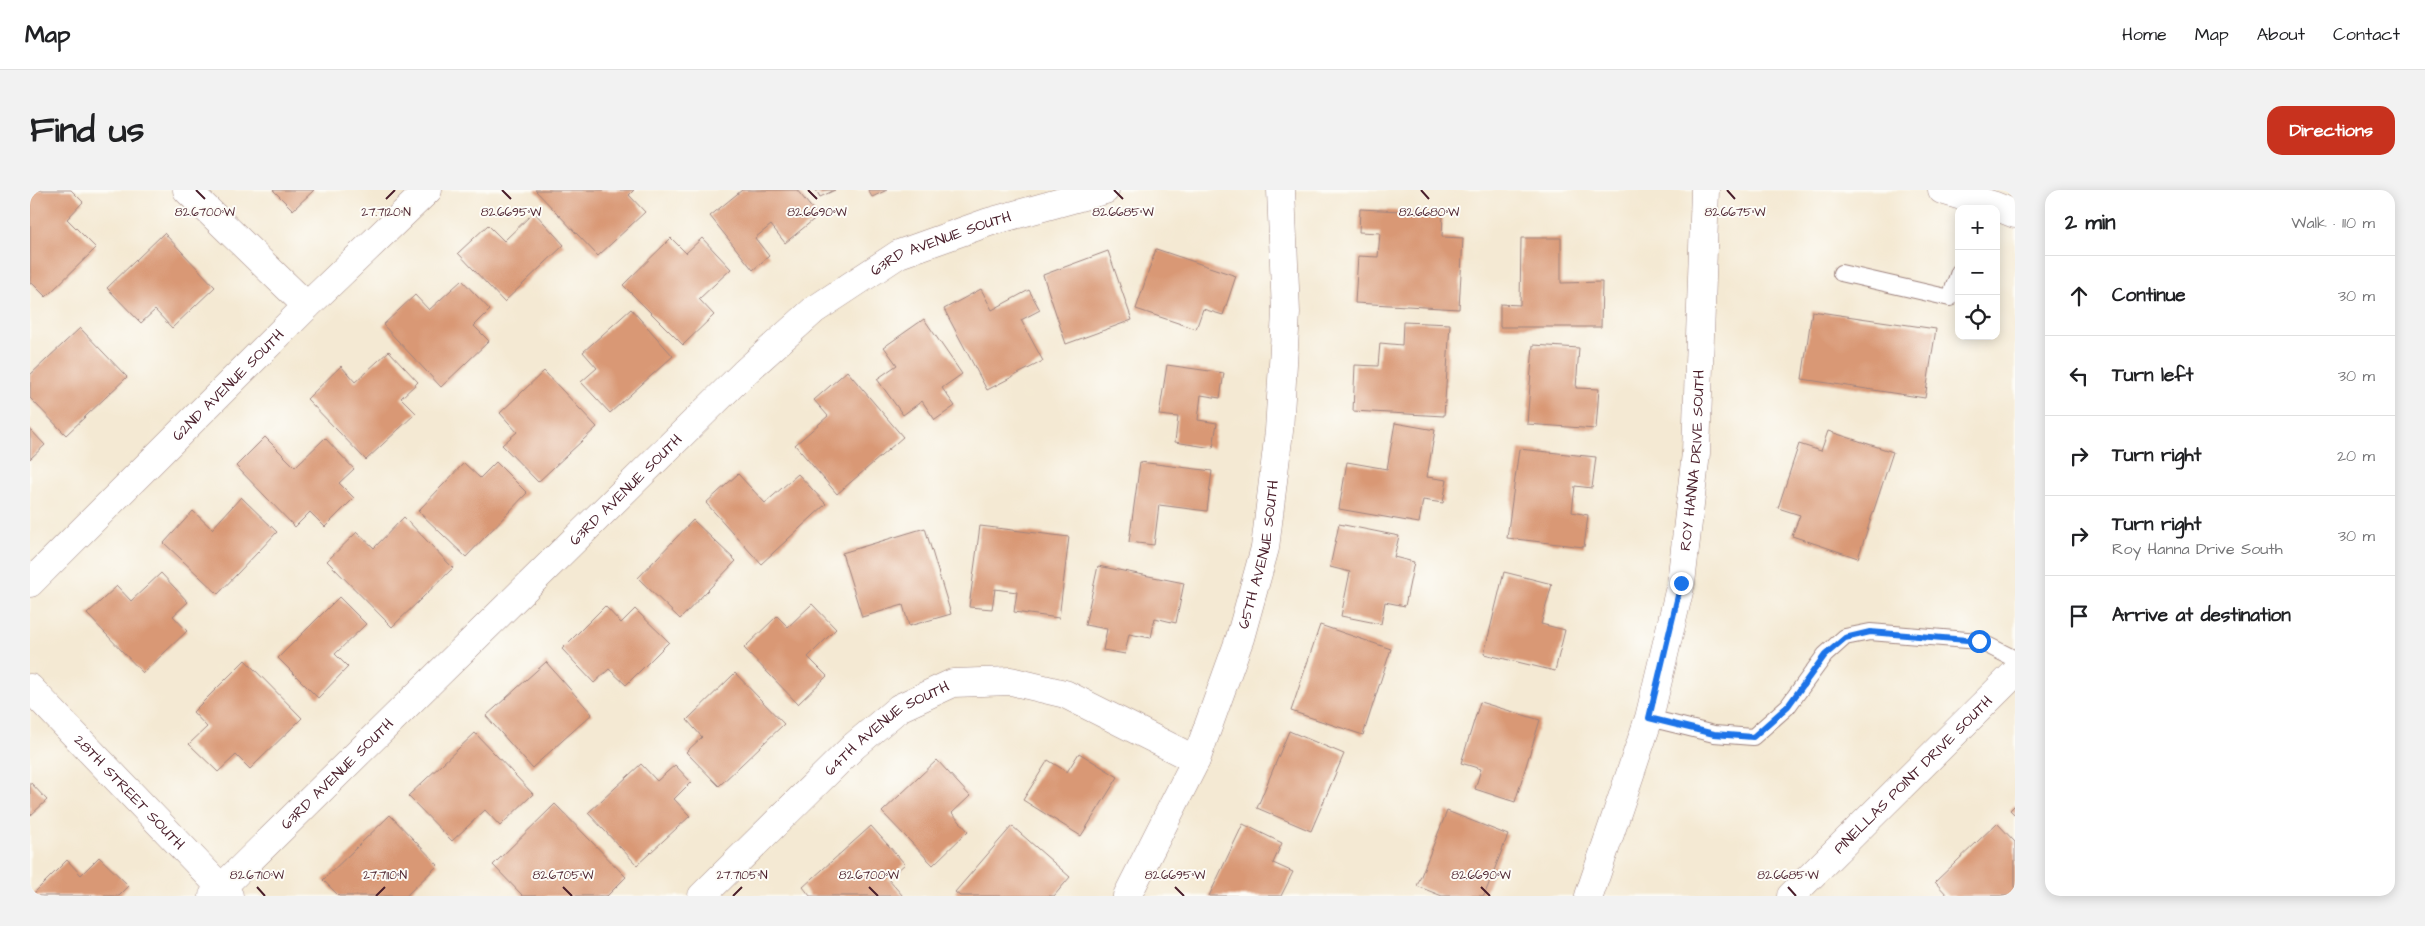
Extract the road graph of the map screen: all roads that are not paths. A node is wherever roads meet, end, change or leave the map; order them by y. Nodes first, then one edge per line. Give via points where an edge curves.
1 (187, 190) edge
2 (428, 190) edge
3 (1105, 190) edge
4 (1281, 190) edge
5 (1705, 190) edge
6 (1942, 190) edge
7 (1982, 205) edge
8 (2000, 210) edge
9 (2015, 214) edge
10 (1841, 273) dead end
11 (1955, 284) edge
12 (308, 306) junction
13 (30, 583) edge
14 (2015, 659) edge
15 (2015, 673) edge
16 (30, 688) edge
17 (1649, 718) junction
18 (1196, 760) junction
19 (221, 893) edge
20 (702, 896) edge
21 (1127, 896) edge
22 (1589, 896) edge
23 (1791, 896) edge

1 - 12 street
2 - 12 street, 62ND AVENUE SOUTH
3 - 19 street, 63RD AVENUE SOUTH via 989,222 899,254 814,310 744,373
4 - 18 street, 65TH AVENUE SOUTH via 1286,313 1280,431 1265,548 1240,638
5 - 17 street, ROY HANNA DRIVE SOUTH via 1696,453 1681,583
6 - 7 street
8 - 9 street
10 - 11 lane via 1950,298
12 - 13 street, 62ND AVENUE SOUTH
14 - 17 lane via 1979,641 1870,632 1845,638 1825,655 1788,706 1753,737 1714,734
15 - 23 street, PINELLAS POINT DRIVE SOUTH
16 - 19 street, 28TH STREET SOUTH
17 - 22 street, ROY HANNA DRIVE SOUTH
18 - 20 street, 64TH AVENUE SOUTH via 1065,694 1011,680 954,683 899,708 854,746
18 - 21 street, 65TH AVENUE SOUTH

